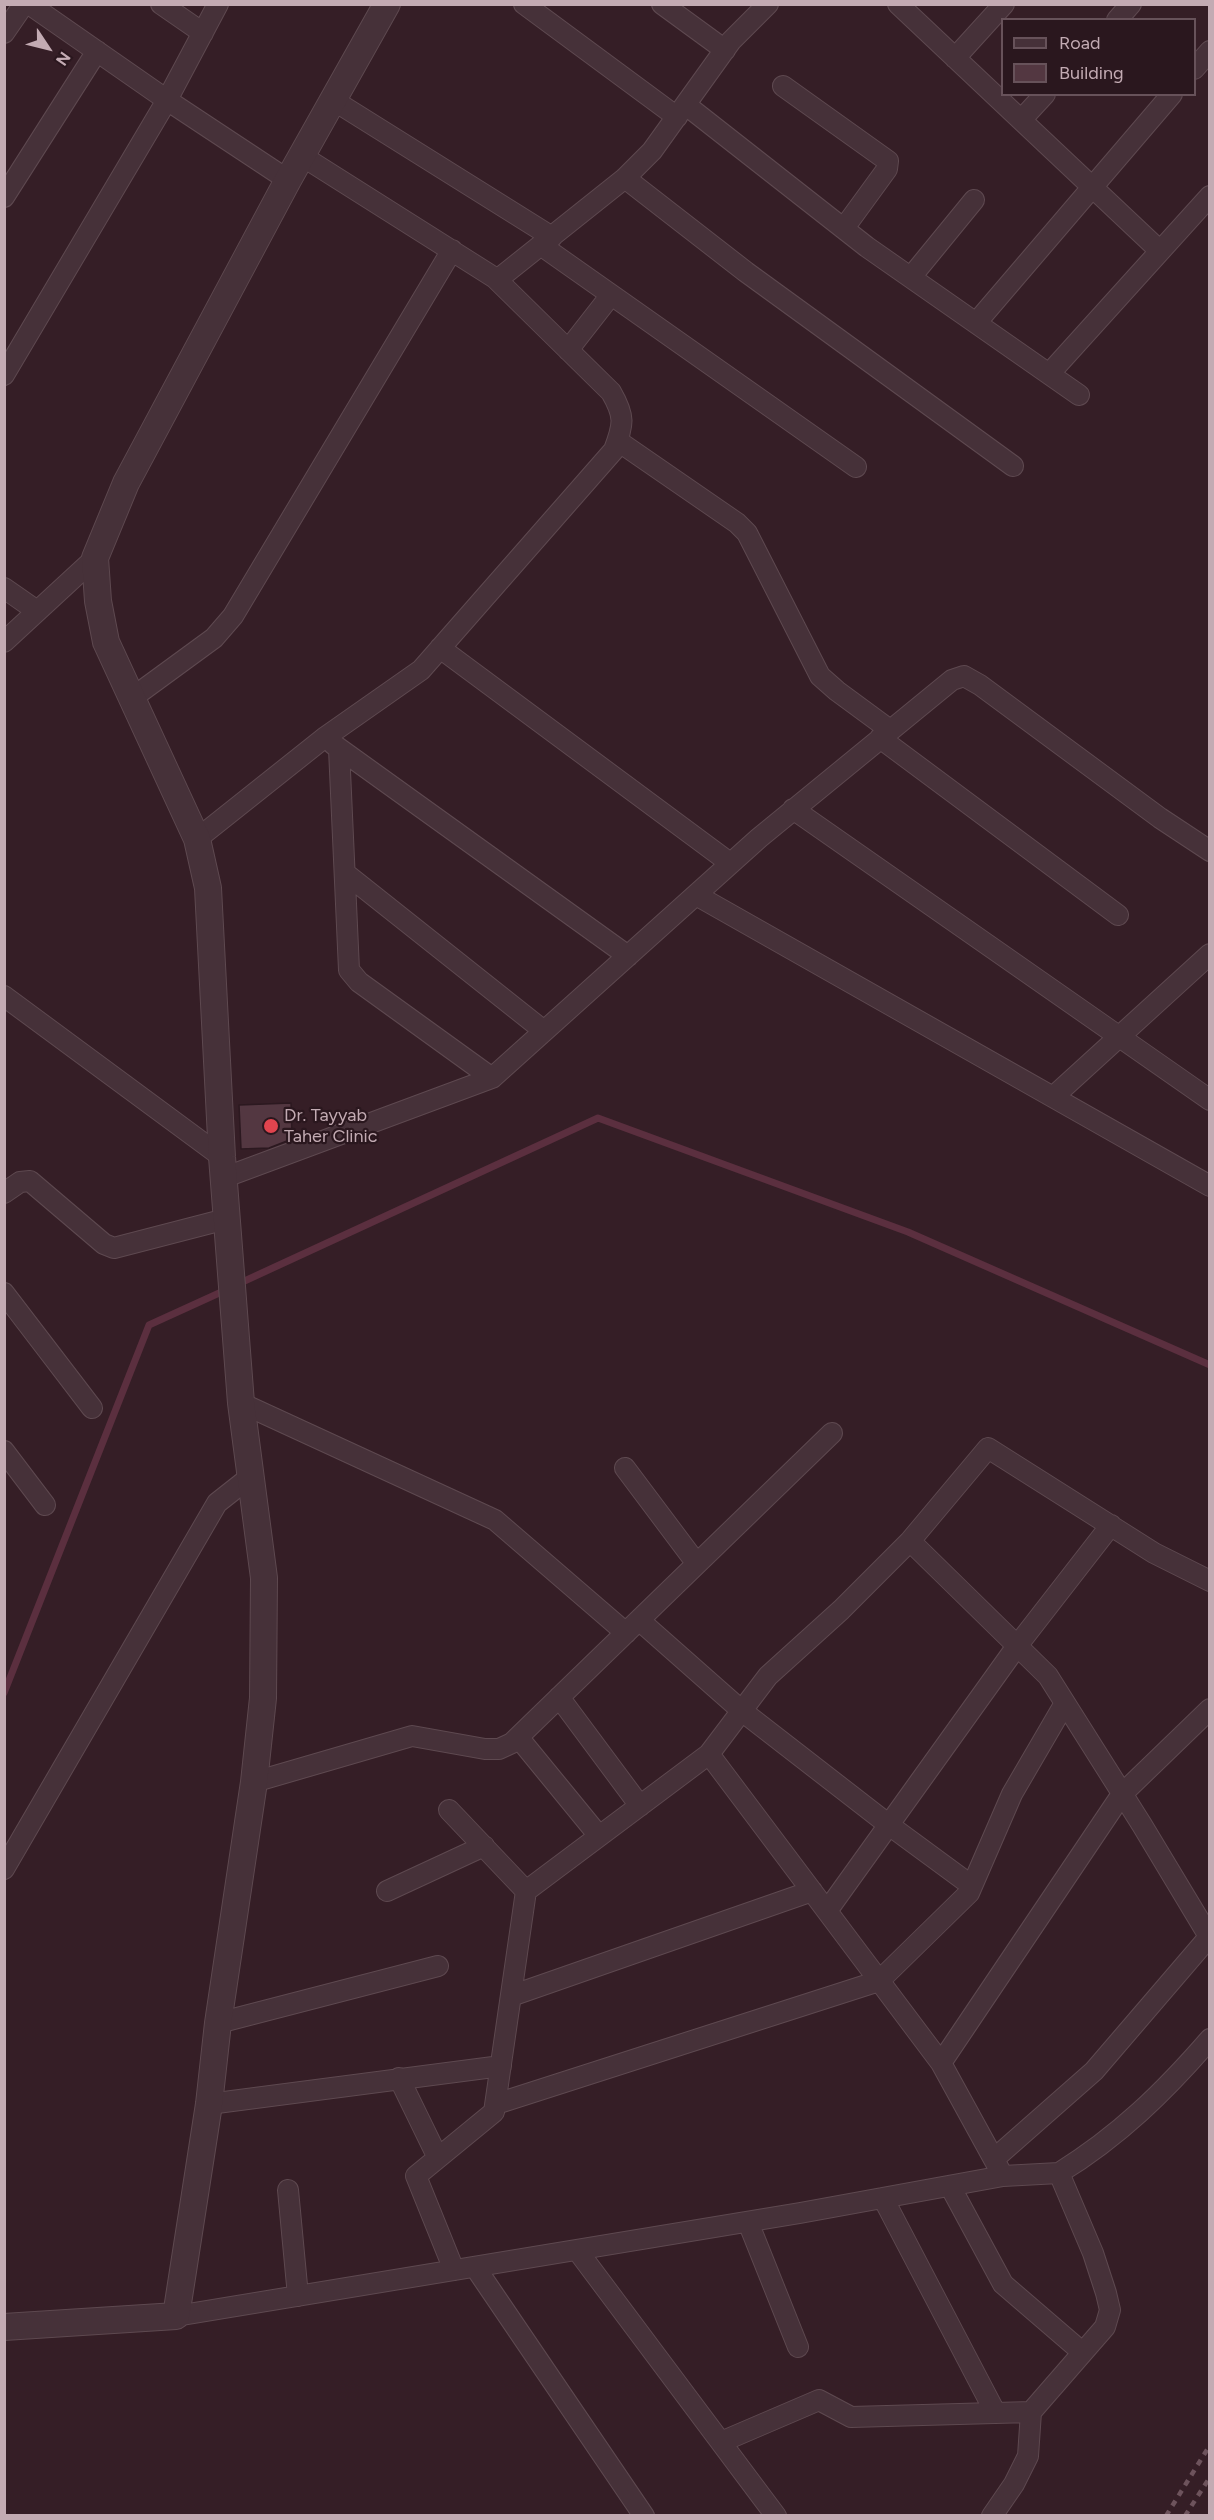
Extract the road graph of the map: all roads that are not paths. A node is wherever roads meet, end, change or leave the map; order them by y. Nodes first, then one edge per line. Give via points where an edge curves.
1 (24, 4) edge
2 (29, 4) edge
3 (161, 4) edge
4 (218, 4) edge
5 (387, 4) edge
6 (524, 4) edge
7 (662, 4) edge
8 (768, 4) edge
9 (898, 4) edge
10 (1004, 4) edge
11 (1131, 4) edge
12 (1119, 18) edge
13 (4, 33) edge
14 (203, 33) junction
15 (725, 50) junction
16 (97, 51) junction
17 (1209, 51) edge
18 (955, 58) junction
19 (1196, 67) edge
20 (783, 86) dead end
21 (1043, 96) edge
22 (1170, 96) edge
23 (167, 100) junction
24 (333, 100) junction
25 (681, 111) junction
26 (1021, 120) junction
27 (302, 156) junction
28 (625, 178) junction
29 (288, 180) junction
30 (1092, 187) junction
31 (1209, 196) edge
32 (4, 197) edge
33 (974, 200) dead end
34 (843, 228) junction
35 (547, 242) junction
36 (452, 250) junction
37 (1159, 250) junction
38 (910, 277) junction
39 (497, 280) junction
40 (611, 295) junction
41 (976, 323) junction
42 (568, 350) junction
43 (1048, 374) junction
44 (4, 375) edge
45 (1079, 396) dead end
46 (618, 441) junction
47 (1013, 466) dead end
48 (856, 467) dead end
49 (95, 558) junction
50 (4, 588) edge
51 (37, 611) junction
52 (4, 642) edge
53 (440, 648) junction
54 (132, 698) junction
55 (885, 734) junction
56 (332, 743) junction
57 (793, 809) junction
58 (197, 839) junction
59 (1209, 851) edge
60 (730, 863) junction
61 (345, 873) junction
62 (696, 895) junction
63 (1118, 915) dead end
64 (1209, 954) edge
65 (628, 956) junction
66 (4, 996) edge
67 (544, 1031) junction
68 (1120, 1036) junction
69 (492, 1078) junction
70 (1053, 1097) junction
71 (1209, 1100) edge
72 (223, 1168) junction
73 (1209, 1186) edge
74 (4, 1193) edge
75 (226, 1219) junction
76 (4, 1293) edge
77 (241, 1403) junction
78 (92, 1408) dead end
79 (832, 1433) dead end
80 (4, 1451) edge
81 (625, 1468) dead end
82 (250, 1477) junction
83 (45, 1505) dead end
84 (1111, 1525) junction
85 (910, 1541) junction
86 (697, 1564) junction
87 (1209, 1581) edge
88 (632, 1626) junction
89 (1017, 1646) junction
90 (559, 1697) junction
91 (1065, 1703) junction
92 (1209, 1709) edge
93 (742, 1711) junction
94 (518, 1737) junction
95 (709, 1754) junction
96 (254, 1782) junction
97 (1122, 1794) junction
98 (640, 1806) junction
99 (449, 1810) dead end
100 (889, 1825) junction
101 (599, 1836) junction
102 (484, 1846) junction
103 (4, 1869) edge
104 (972, 1886) junction
105 (526, 1890) junction
106 (387, 1891) dead end
107 (812, 1891) junction
108 (827, 1911) junction
109 (1209, 1938) edge
110 (438, 1966) dead end
111 (879, 1981) junction
112 (511, 1996) junction
113 (218, 2023) junction
114 (1209, 2039) edge
115 (941, 2063) junction
116 (501, 2066) junction
117 (399, 2078) junction
118 (209, 2104) junction
119 (496, 2104) junction
120 (438, 2158) junction
121 (998, 2168) junction
122 (1059, 2173) junction
123 (950, 2186) junction
124 (288, 2190) dead end
125 (883, 2198) junction
126 (748, 2222) junction
127 (577, 2250) junction
128 (475, 2267) junction
129 (454, 2270) junction
130 (298, 2296) junction
131 (176, 2316) junction
132 (4, 2327) edge
133 (798, 2348) dead end
134 (1082, 2352) junction
135 (995, 2412) junction
136 (1030, 2412) junction
137 (722, 2442) junction
138 (644, 2516) edge
139 (776, 2516) edge
140 (992, 2516) edge

1 - 13 street
2 - 16 street
3 - 14 street
4 - 14 street
5 - 24 street
6 - 25 street
7 - 15 street
8 - 15 street
9 - 18 street
10 - 18 street
11 - 12 street
14 - 23 street
15 - 25 street
16 - 23 street
16 - 32 street
17 - 19 street
18 - 26 street
20 - 34 street via 888,161 887,169
21 - 26 street
22 - 30 street
23 - 29 street
23 - 44 street
24 - 27 street
24 - 35 street
25 - 28 street via 652,151
25 - 34 street
26 - 30 street
27 - 29 street
27 - 36 street
28 - 35 street
28 - 47 street via 746,272
29 - 49 street via 126,483
30 - 37 street
30 - 41 street
31 - 37 street
33 - 38 street
34 - 38 street
35 - 39 street
35 - 40 street
36 - 39 street
36 - 54 street via 233,616 214,638
37 - 43 street
38 - 41 street
39 - 42 street
40 - 42 street
40 - 48 street
41 - 43 street
42 - 46 street via 611,392 621,410
43 - 45 street
46 - 53 street
46 - 55 street via 747,533 820,676
49 - 51 street
49 - 54 street via 106,642
50 - 51 street
51 - 52 street
53 - 56 street via 421,670
53 - 60 street
54 - 58 street
55 - 57 street
55 - 59 street via 952,680 964,676
55 - 63 street
56 - 58 street
56 - 61 street
56 - 65 street
57 - 60 street
57 - 68 street
58 - 72 street via 208,888
60 - 62 street
61 - 67 street
61 - 69 street via 353,977
62 - 65 street
62 - 70 street
64 - 68 street
65 - 67 street
66 - 72 street
67 - 69 street
68 - 70 street
68 - 71 street
69 - 72 street
70 - 73 street
72 - 75 street
74 - 75 street via 20,1182 30,1182 104,1244 114,1248
75 - 77 street
76 - 78 street
77 - 82 street
77 - 88 street via 495,1520
79 - 86 street
80 - 83 street
81 - 86 street
82 - 96 street via 264,1578 265,1638
82 - 103 street via 217,1503
84 - 85 street via 988,1448
84 - 87 street
84 - 89 street
85 - 89 street
85 - 93 street via 768,1676
86 - 88 street
88 - 90 street
88 - 93 street
89 - 91 street via 1048,1676
89 - 100 street
90 - 94 street
90 - 98 street
91 - 97 street
91 - 104 street via 1012,1794
92 - 97 street
93 - 95 street
93 - 100 street
94 - 96 street via 499,1749 484,1749 412,1736
94 - 101 street
95 - 98 street
95 - 107 street
96 - 113 street
97 - 109 street
97 - 115 street
98 - 101 street
99 - 102 street
100 - 104 street
100 - 108 street
101 - 105 street
102 - 105 street
102 - 106 street
104 - 111 street
105 - 112 street
107 - 108 street
107 - 112 street
108 - 111 street
109 - 121 street via 1094,2071
110 - 113 street
111 - 115 street
111 - 119 street
112 - 116 street
113 - 118 street
114 - 122 street via 1172,2084 1089,2155
115 - 121 street
116 - 117 street
116 - 119 street
117 - 118 street
117 - 120 street
118 - 131 street
119 - 120 street via 494,2112
120 - 129 street via 416,2176
121 - 122 street
121 - 123 street
122 - 134 street via 1093,2253 1110,2310 1105,2327
123 - 125 street
123 - 134 street via 1003,2284
124 - 130 street
125 - 126 street
125 - 135 street
126 - 127 street
126 - 133 street
127 - 128 street
127 - 137 street
128 - 129 street
128 - 138 street
129 - 130 street
130 - 131 street
131 - 132 street
134 - 136 street
135 - 136 street
135 - 137 street via 851,2417 819,2400
136 - 140 street via 1028,2456
137 - 139 street

